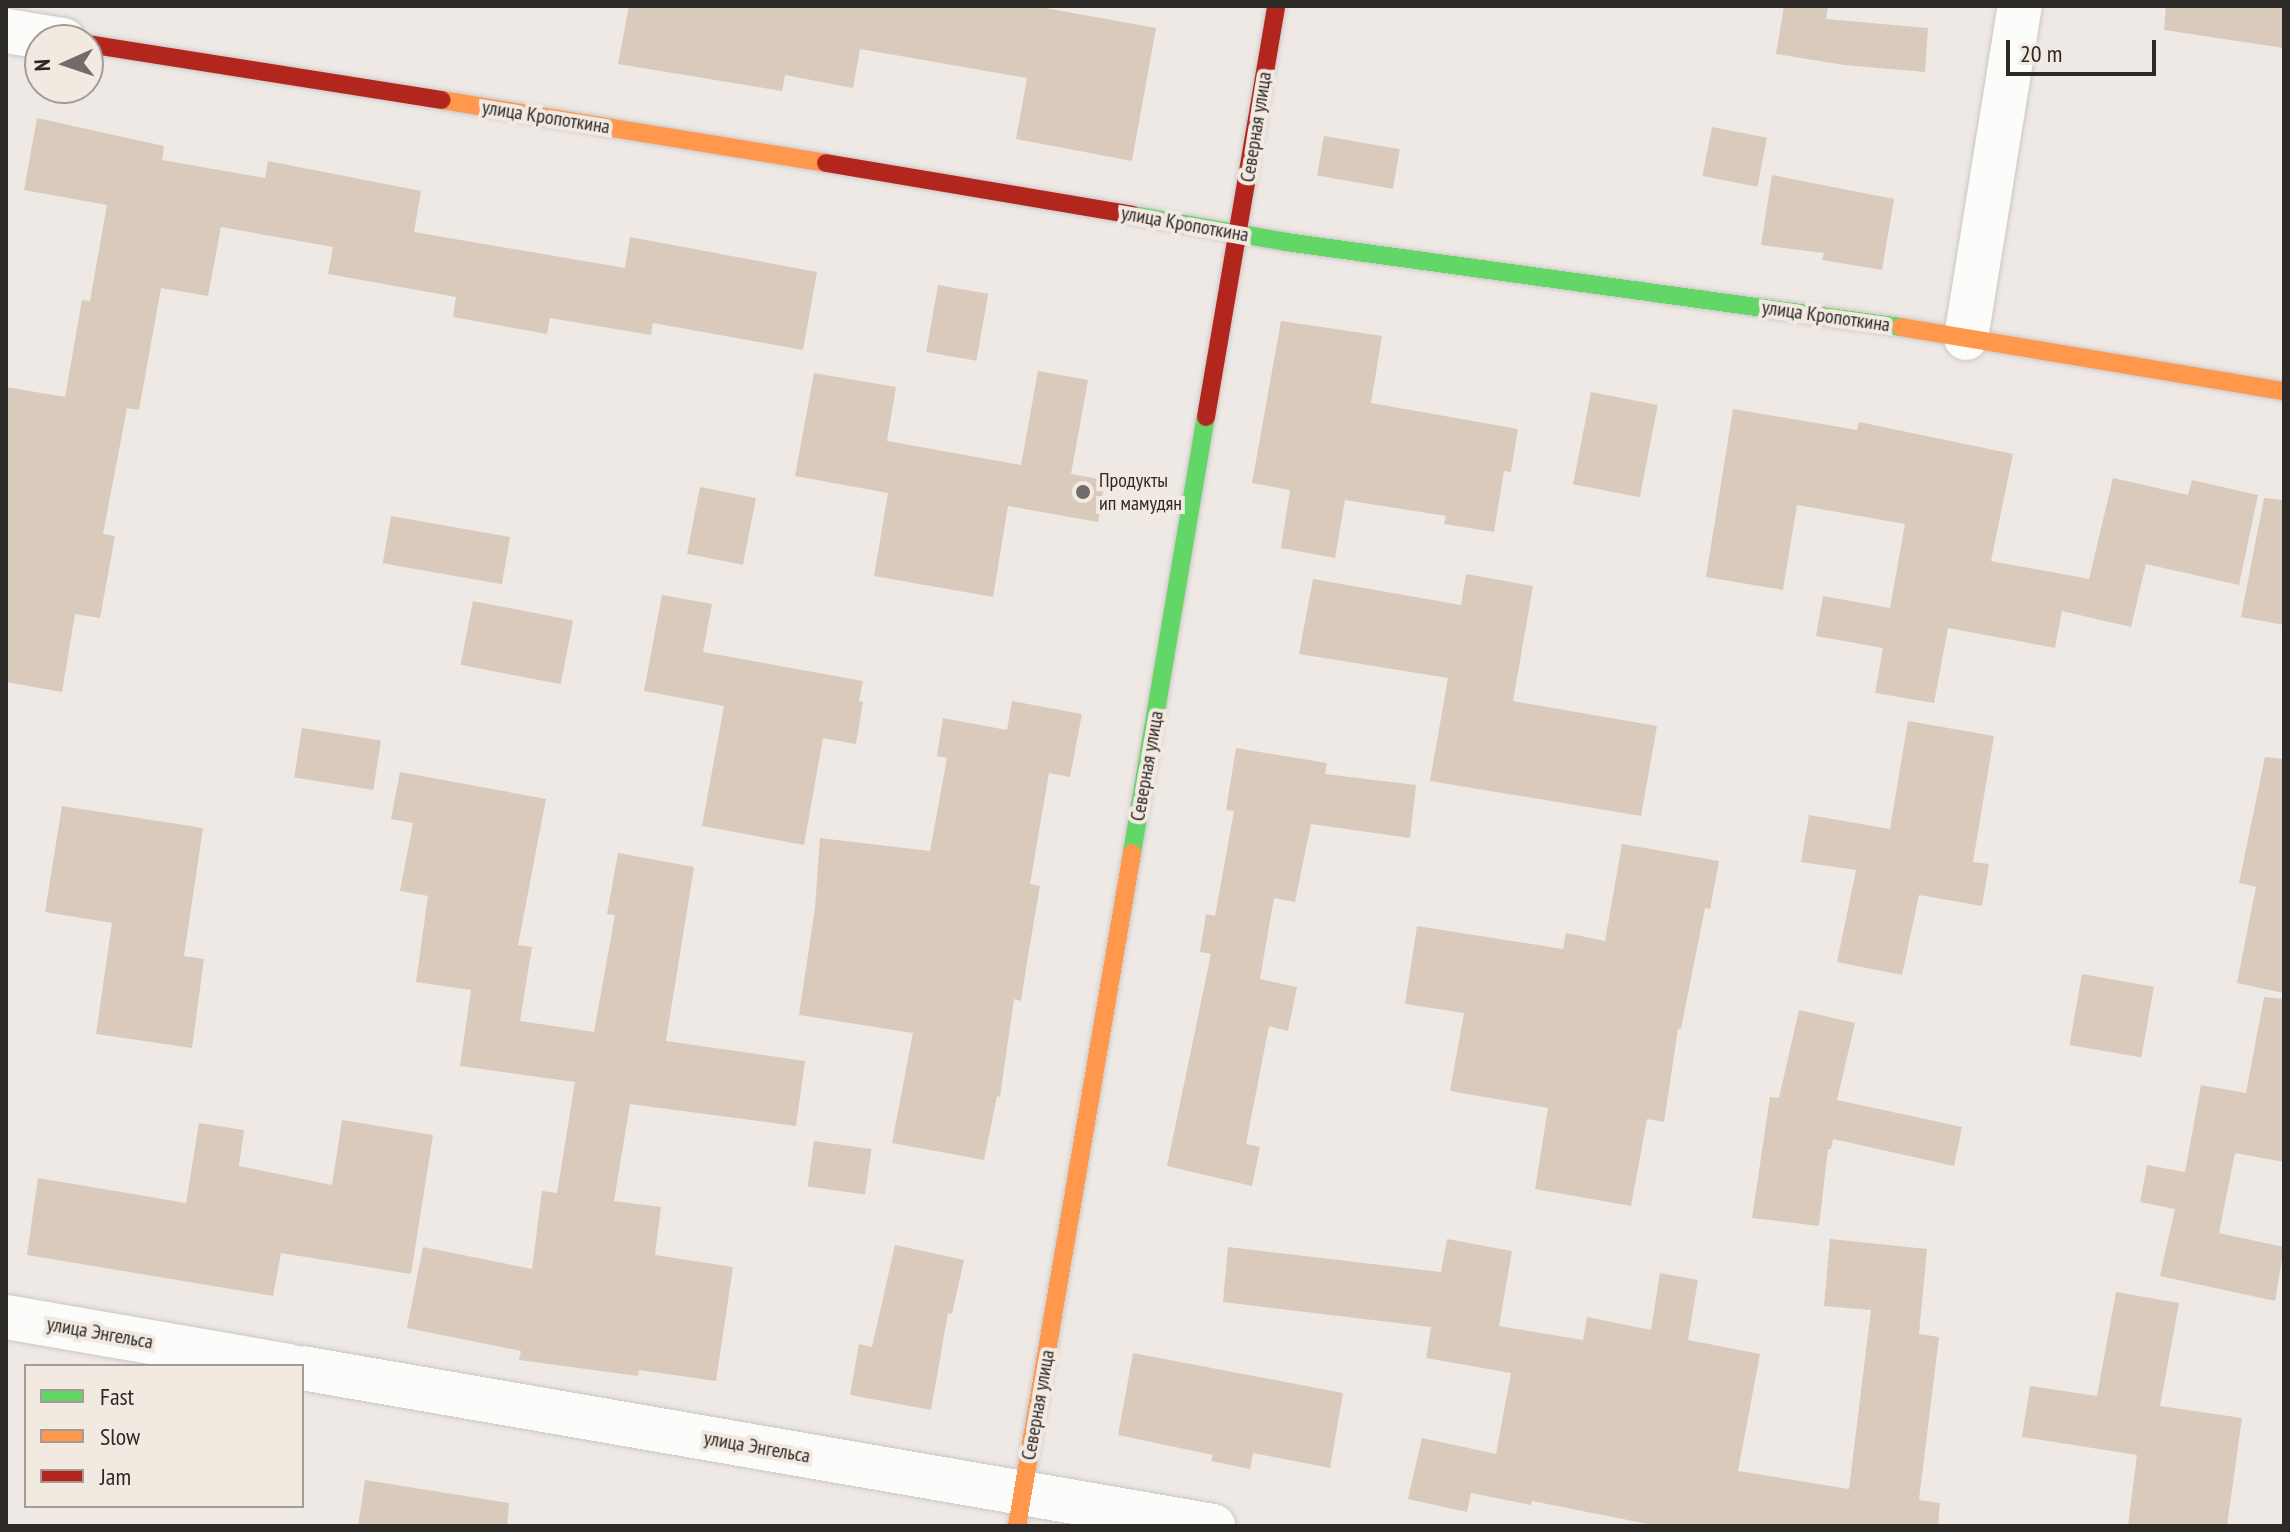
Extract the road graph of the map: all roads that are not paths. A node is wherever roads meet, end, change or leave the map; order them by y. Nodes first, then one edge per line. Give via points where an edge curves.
1 (1276, 6) edge
2 (2020, 6) edge
3 (104, 47) edge
4 (1237, 232) junction
5 (1966, 338) junction
6 (2284, 391) edge
7 (6, 1317) edge
8 (277, 1364) edge
9 (304, 1368) edge
10 (1020, 1510) edge
11 (1213, 1526) edge

1 - 4 street, Северная улица
2 - 5 street
3 - 4 street, улица Кропоткина
4 - 5 street, улица Кропоткина
4 - 10 street, Северная улица
5 - 6 street, улица Кропоткина
7 - 8 street, улица Энгельса
9 - 10 street, улица Энгельса
10 - 11 street, улица Энгельса

